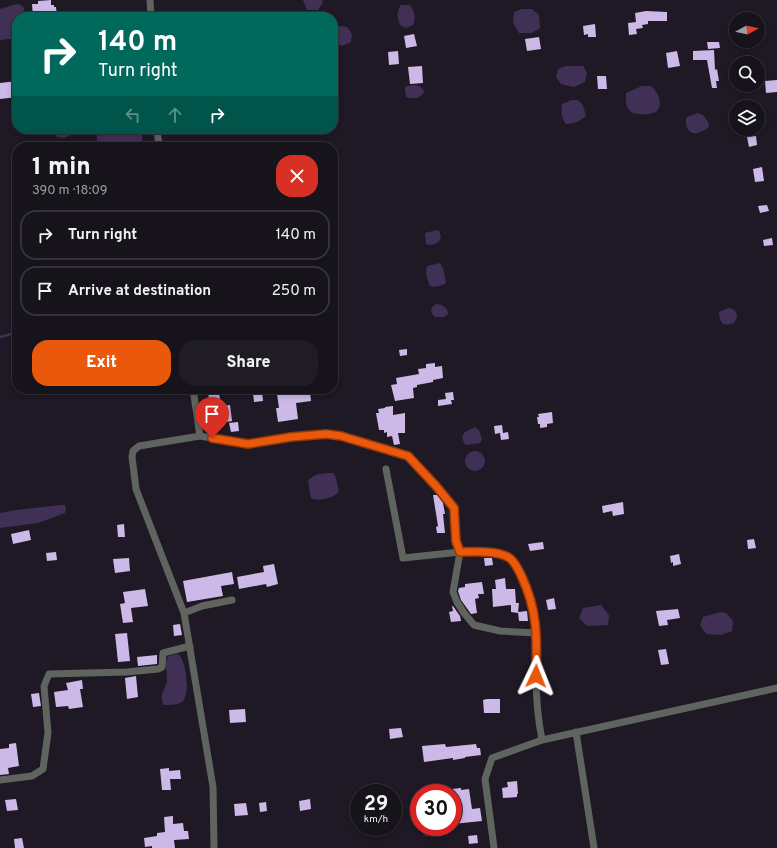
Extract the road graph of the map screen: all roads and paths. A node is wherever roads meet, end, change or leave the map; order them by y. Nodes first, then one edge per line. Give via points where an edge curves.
1 (150, 0) edge
2 (151, 12) edge
3 (194, 394) edge
4 (200, 436) junction
5 (386, 469) dead end
6 (460, 552) junction
7 (232, 600) dead end
8 (184, 613) junction
9 (536, 633) junction
10 (190, 646) junction
11 (777, 688) edge
12 (576, 732) junction
13 (542, 740) junction
14 (0, 780) edge
15 (214, 848) edge
16 (494, 848) edge
17 (594, 848) edge

1 - 2 street
3 - 4 street
4 - 6 street via 248,444 326,434 408,456 454,508 456,541
4 - 8 street via 139,446 133,450 132,457 136,489
5 - 6 street via 403,558
6 - 9 street via 498,553 510,558 527,588 535,614
6 - 9 street via 453,592 474,626 500,631
7 - 8 street via 202,606
8 - 10 street
9 - 13 street via 536,692
10 - 14 street via 163,653 162,667 158,669 49,674 44,686 48,733 43,769 32,776
10 - 15 street via 213,787
11 - 12 street
12 - 13 street
12 - 17 street
13 - 16 street via 492,758 485,779

